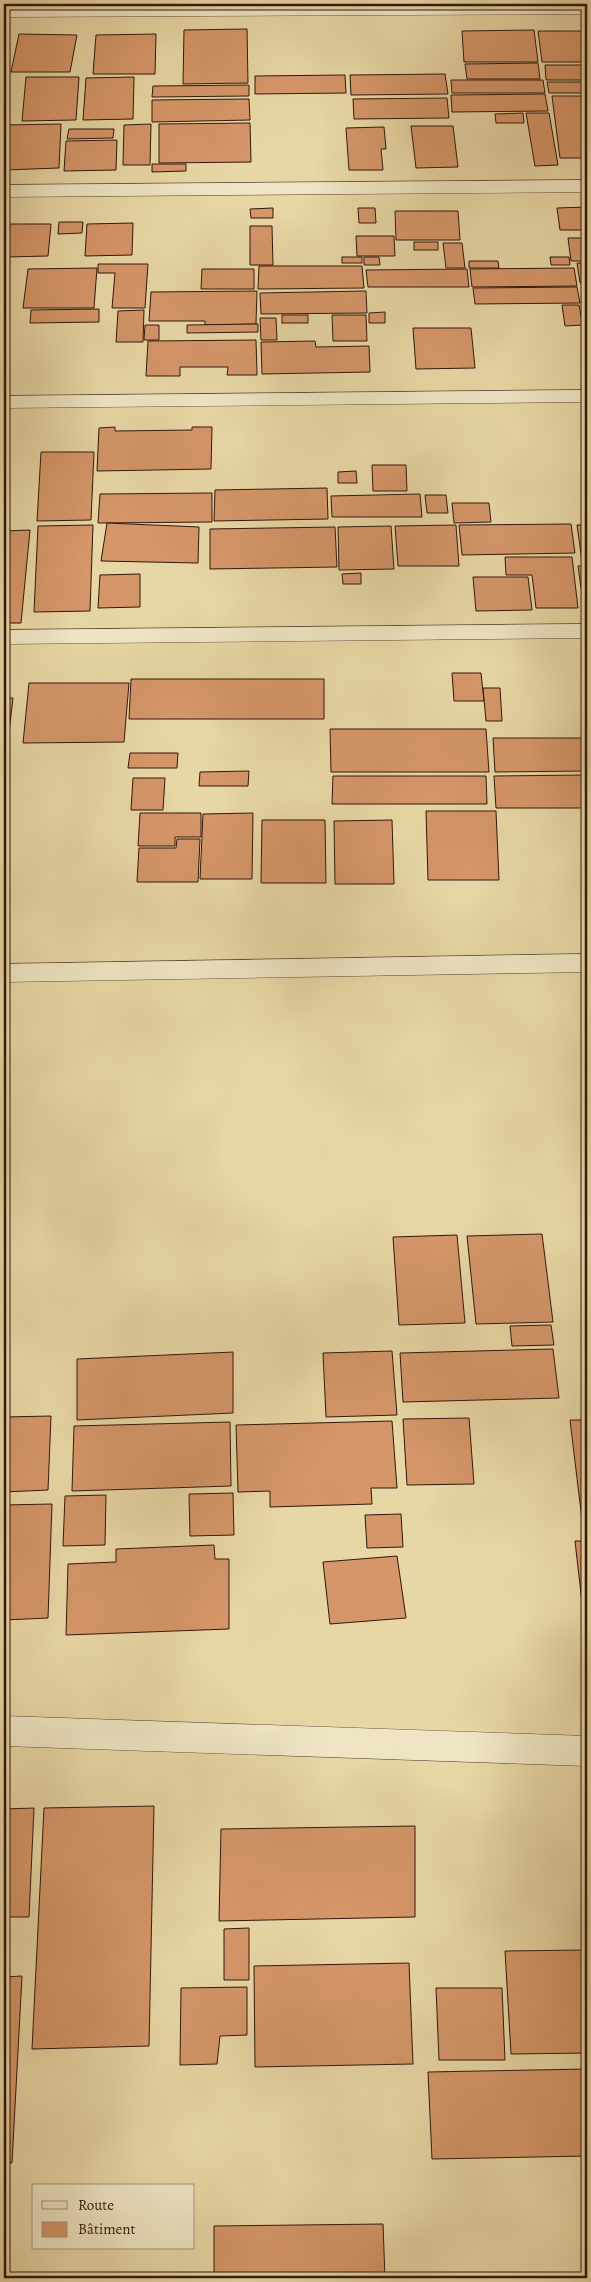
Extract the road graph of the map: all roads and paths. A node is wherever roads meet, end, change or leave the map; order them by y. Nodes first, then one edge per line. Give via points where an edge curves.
1 (587, 9) edge
2 (4, 12) edge
3 (587, 186) edge
4 (4, 191) edge
5 (587, 396) edge
6 (4, 402) edge
7 (587, 631) edge
8 (4, 638) edge
9 (587, 963) edge
10 (4, 973) edge
11 (4, 1731) edge
12 (587, 1751) edge

1 - 2 street
3 - 4 street
5 - 6 street
7 - 8 street
9 - 10 street
11 - 12 street

